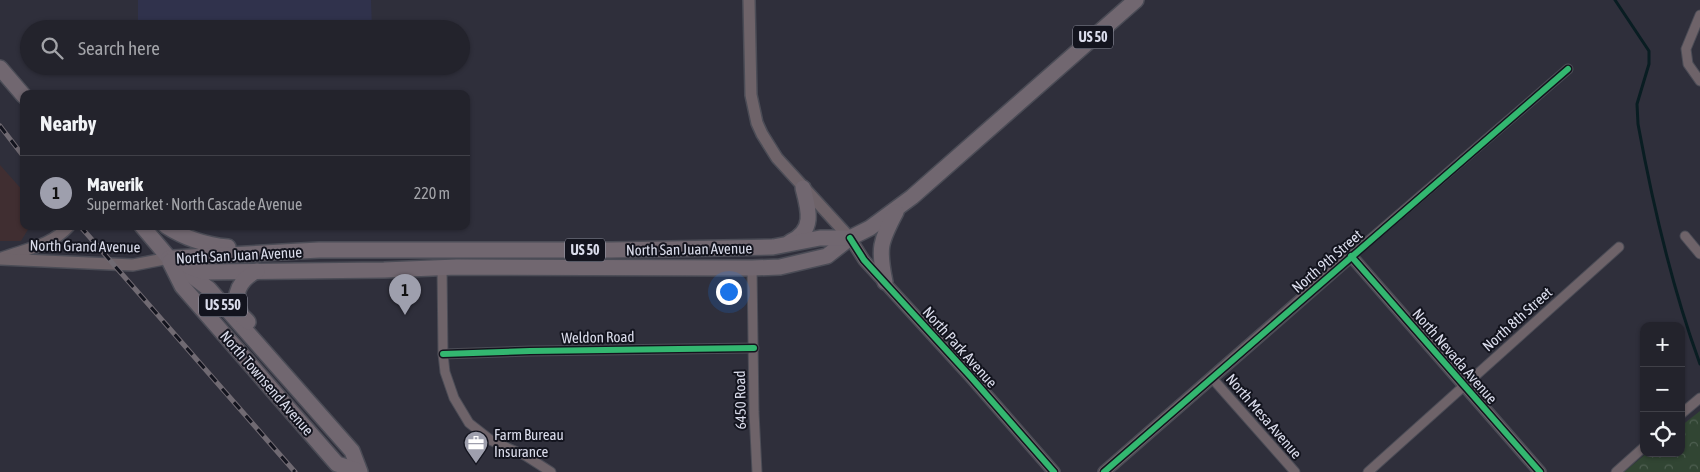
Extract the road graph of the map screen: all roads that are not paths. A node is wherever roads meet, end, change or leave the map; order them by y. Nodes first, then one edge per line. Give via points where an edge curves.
1 (748, 0) edge
2 (1136, 0) edge
3 (1700, 16) edge
4 (0, 68) edge
5 (1568, 69) dead end
6 (1700, 81) edge
7 (20, 91) edge
8 (803, 188) junction
9 (898, 208) junction
10 (65, 230) edge
11 (145, 230) edge
12 (172, 230) edge
13 (1685, 236) dead end
14 (850, 238) junction
15 (784, 245) junction
16 (1618, 247) dead end
17 (319, 250) junction
18 (1700, 254) edge
19 (1351, 256) junction
20 (169, 258) junction
21 (0, 259) edge
22 (442, 268) junction
23 (752, 268) junction
24 (257, 271) junction
25 (885, 282) junction
26 (754, 348) junction
27 (443, 354) junction
28 (1212, 378) junction
29 (1464, 385) junction
30 (297, 389) junction
31 (1700, 398) edge
32 (1683, 412) edge
33 (1640, 451) edge
34 (360, 471) edge
35 (551, 472) edge
36 (757, 472) edge
37 (1054, 472) edge
38 (1104, 472) edge
39 (1295, 472) edge
40 (1368, 472) edge
41 (1540, 472) edge
42 (1616, 472) edge

1 - 8 street, North Park Avenue via 751,95 757,123 778,158
2 - 9 highway, North San Juan Avenue / US 50
3 - 6 street via 1686,49 1688,64
4 - 7 highway
5 - 19 street, North 9th Street
8 - 14 street, North Park Avenue
8 - 15 highway via 808,222 798,239
9 - 14 highway, North San Juan Avenue / US 50
9 - 25 highway via 881,246
10 - 21 street via 51,242
11 - 20 highway, North Townsend Avenue / US 50
12 - 17 highway, US 50 via 211,245
13 - 18 street
14 - 15 highway, North San Juan Avenue / US 50 via 820,238
14 - 23 highway, North San Juan Avenue / US 50 via 824,257 780,267
14 - 25 street, North Park Avenue via 864,260
15 - 17 highway, North San Juan Avenue / US 50 via 610,250
16 - 29 street, North 8th Street
17 - 20 highway, North San Juan Avenue / US 50
19 - 28 street, North 9th Street
19 - 29 street, North Nevada Avenue
20 - 21 street, North Grand Avenue via 133,264
20 - 24 highway, North San Juan Avenue / US 50 via 203,272
20 - 30 highway, North Townsend Avenue / US 550 via 209,289
20 - 34 highway, North Townsend Avenue / US 550 via 182,286 337,464
22 - 23 highway, North San Juan Avenue / US 50
22 - 24 highway, North San Juan Avenue / US 50
22 - 27 street
23 - 26 street, 6450 Road
24 - 30 highway via 249,274 239,285 237,300 240,312 293,371
25 - 37 street, North Park Avenue
26 - 27 street, Weldon Road
26 - 36 street, 6450 Road
27 - 35 street via 450,388 469,423 492,441 526,456
28 - 38 street, North 9th Street
28 - 39 street, North Mesa Avenue
29 - 40 street, North 8th Street
29 - 41 street, North Nevada Avenue
30 - 34 highway, North Townsend Avenue / US 550 via 352,451
31 - 32 street
33 - 42 street

